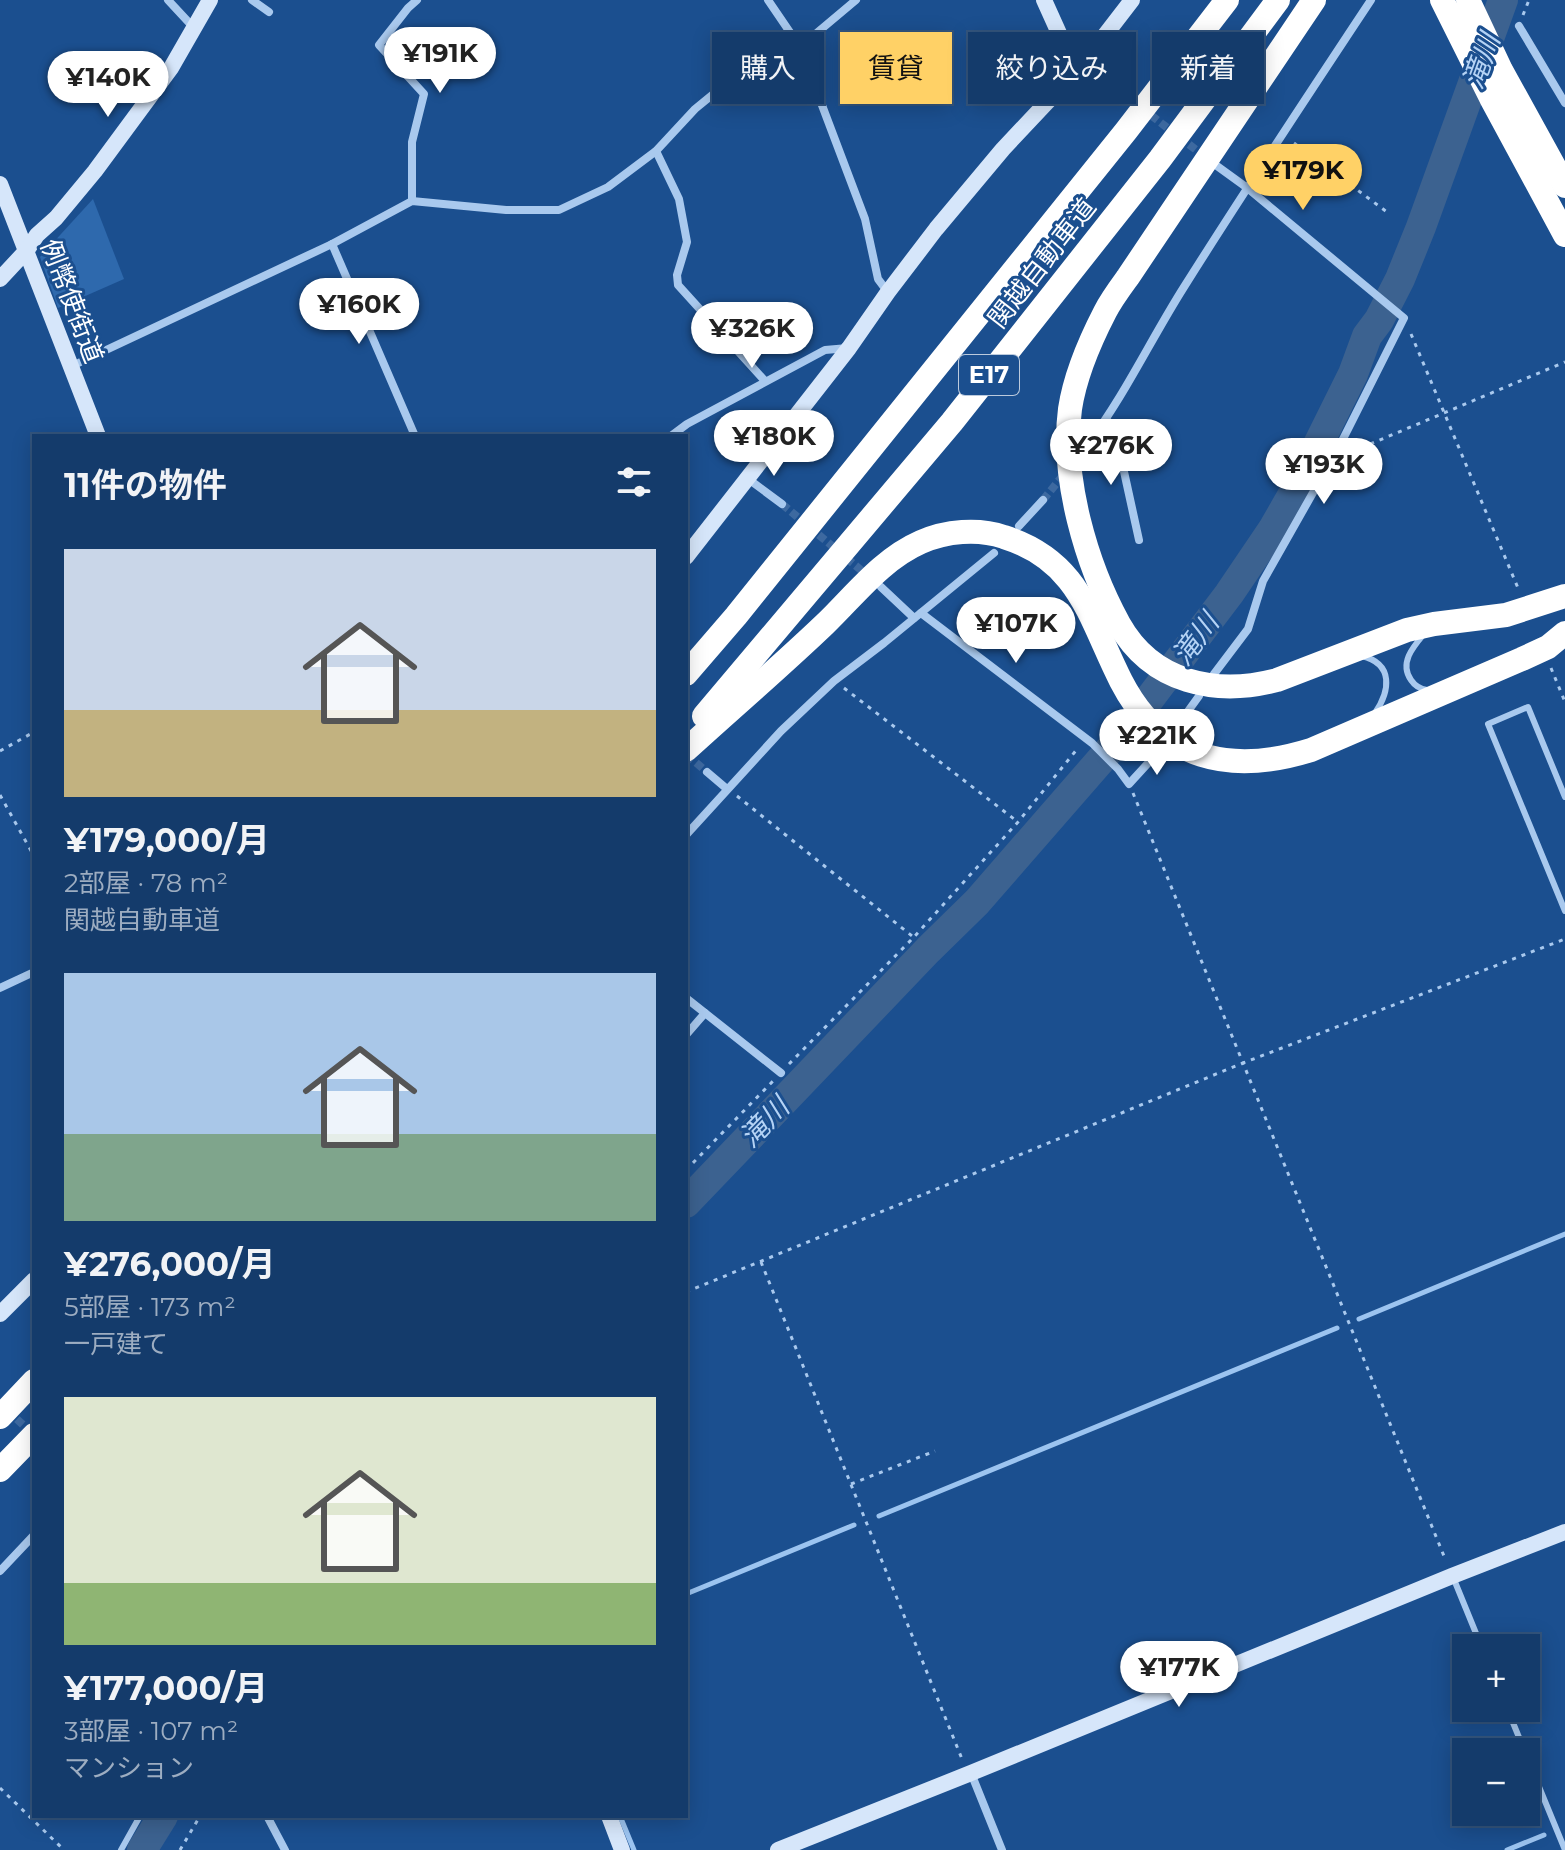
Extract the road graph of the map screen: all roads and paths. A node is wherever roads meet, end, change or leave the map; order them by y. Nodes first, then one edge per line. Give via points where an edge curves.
1 (168, 0) edge
2 (210, 0) edge
3 (252, 0) edge
4 (417, 0) edge
5 (768, 0) edge
6 (856, 0) edge
7 (1044, 0) edge
8 (1132, 0) edge
9 (1227, 0) edge
10 (1278, 0) edge
11 (1314, 0) edge
12 (1371, 0) edge
13 (1442, 0) edge
14 (408, 4) edge
15 (1472, 8) edge
16 (269, 12) dead end
17 (1519, 26) dead end
18 (194, 28) junction
19 (789, 32) edge
20 (818, 32) edge
21 (1058, 32) edge
22 (1107, 32) edge
23 (712, 95) edge
24 (1565, 103) edge
25 (822, 104) edge
26 (1045, 104) edge
27 (1282, 134) junction
28 (656, 151) junction
29 (1217, 166) dead end
30 (0, 184) edge
31 (1565, 186) edge
32 (1246, 187) junction
33 (412, 201) junction
34 (1387, 212) dead end
35 (1565, 235) edge
36 (332, 244) junction
37 (27, 250) junction
38 (0, 279) edge
39 (888, 292) junction
40 (1402, 316) junction
41 (849, 348) junction
42 (1565, 362) edge
43 (72, 366) junction
44 (765, 381) junction
45 (1444, 412) junction
46 (1106, 420) junction
47 (97, 434) edge
48 (414, 434) edge
49 (674, 434) edge
50 (1088, 444) dead end
51 (1340, 445) junction
52 (747, 478) junction
53 (1043, 500) tunnel mouth
54 (782, 504) tunnel mouth
55 (1019, 526) dead end
56 (1139, 540) dead end
57 (994, 553) dead end
58 (688, 554) edge
59 (881, 587) dead end
60 (1565, 596) edge
61 (1523, 599) dead end
62 (917, 615) junction
63 (1434, 624) junction
64 (1565, 633) edge
65 (1347, 654) junction
66 (1548, 660) dead end
67 (688, 672) edge
68 (834, 681) junction
69 (1205, 685) junction
70 (1455, 689) junction
71 (1565, 702) edge
72 (1366, 727) junction
73 (32, 733) edge
74 (688, 735) edge
75 (1168, 737) junction
76 (1089, 740) junction
77 (688, 748) edge
78 (0, 751) edge
79 (707, 772) tunnel mouth
80 (1129, 784) junction
81 (727, 789) junction
82 (0, 795) edge
83 (1565, 797) edge
84 (1018, 822) junction
85 (688, 833) edge
86 (32, 852) edge
87 (1565, 911) edge
88 (914, 937) junction
89 (1565, 939) edge
90 (32, 973) edge
91 (0, 988) edge
92 (688, 1000) edge
93 (705, 1013) junction
94 (688, 1033) edge
95 (1243, 1063) junction
96 (781, 1073) junction
97 (688, 1168) edge
98 (761, 1262) junction
99 (32, 1282) edge
100 (688, 1291) edge
101 (0, 1314) edge
102 (32, 1383) edge
103 (0, 1417) edge
104 (32, 1437) edge
105 (935, 1451) dead end
106 (0, 1470) edge
107 (851, 1484) junction
108 (1565, 1532) edge
109 (32, 1537) edge
110 (0, 1571) edge
111 (1452, 1576) junction
112 (1476, 1634) edge
113 (971, 1773) junction
114 (0, 1788) edge
115 (1540, 1789) edge
116 (139, 1818) edge
117 (199, 1818) edge
118 (268, 1818) edge
119 (610, 1818) edge
120 (812, 1844) edge
121 (64, 1850) edge
122 (121, 1850) edge
123 (180, 1850) edge
124 (285, 1850) edge
125 (622, 1850) edge
126 (778, 1850) edge
127 (1002, 1850) edge
128 (1565, 1850) edge

1 - 18 street
2 - 18 street
3 - 16 street
4 - 14 street
5 - 19 street
6 - 20 street
7 - 21 street
8 - 22 street
9 - 67 highway, 関越自動車道 / E17
10 - 74 highway, 関越自動車道 / E17 via 952,422
11 - 69 highway via 1105,311 1070,407 1070,480 1086,545 1110,605 1142,654 1179,677
12 - 27 street
13 - 35 highway
14 - 33 street via 379,45 424,94 412,142
15 - 31 highway
17 - 24 street
18 - 37 street via 95,171
23 - 28 street
25 - 39 street via 865,219 878,279
26 - 39 street
27 - 32 street
27 - 34 path
28 - 33 street via 608,187 559,210
28 - 44 street via 679,199 687,242 678,285
29 - 32 street
30 - 37 street, 例幣使街道
32 - 40 street
32 - 46 street
33 - 36 street
36 - 43 street
36 - 48 street
37 - 38 street
37 - 43 street, 例幣使街道
39 - 41 street
40 - 45 path
40 - 51 street
41 - 44 street via 825,350
41 - 52 street
42 - 45 path
43 - 47 street, 例幣使街道
44 - 49 street
45 - 51 path via 1356,450
45 - 61 path
46 - 50 street
46 - 56 street via 1114,426
51 - 69 street via 1263,581 1248,629
52 - 54 street
52 - 58 street
53 - 55 street
57 - 62 street
59 - 62 street
60 - 63 highway via 1506,615
62 - 68 street
62 - 76 street
63 - 65 highway
63 - 70 lane via 1410,651 1407,671 1421,689
64 - 70 highway via 1548,647
65 - 69 highway via 1255,686
65 - 72 lane via 1375,661 1386,679 1387,691
66 - 71 path
68 - 81 street
68 - 84 path
69 - 75 street
70 - 72 highway
72 - 75 highway via 1311,750 1259,762 1206,757
73 - 78 path
75 - 77 highway via 1131,698 1083,599 1047,557 992,533 945,534 922,541 882,567
75 - 80 street
76 - 80 street
76 - 84 path
79 - 81 street
80 - 95 path
81 - 85 street
81 - 88 path
82 - 86 path
83 - 87 lane via 1528,707 1488,724
84 - 88 path
88 - 96 path
89 - 95 path
90 - 91 street
92 - 93 street
93 - 94 street
93 - 96 street
95 - 98 path
95 - 111 path
96 - 97 path
98 - 100 path
98 - 107 path
99 - 101 street
102 - 103 highway
104 - 106 highway
105 - 107 path
107 - 113 path
108 - 111 street
109 - 110 street
111 - 112 lane
111 - 113 street
113 - 120 street
113 - 127 street
114 - 121 path
115 - 128 lane
116 - 122 lane
117 - 123 path
118 - 124 street
119 - 125 street
120 - 126 street

